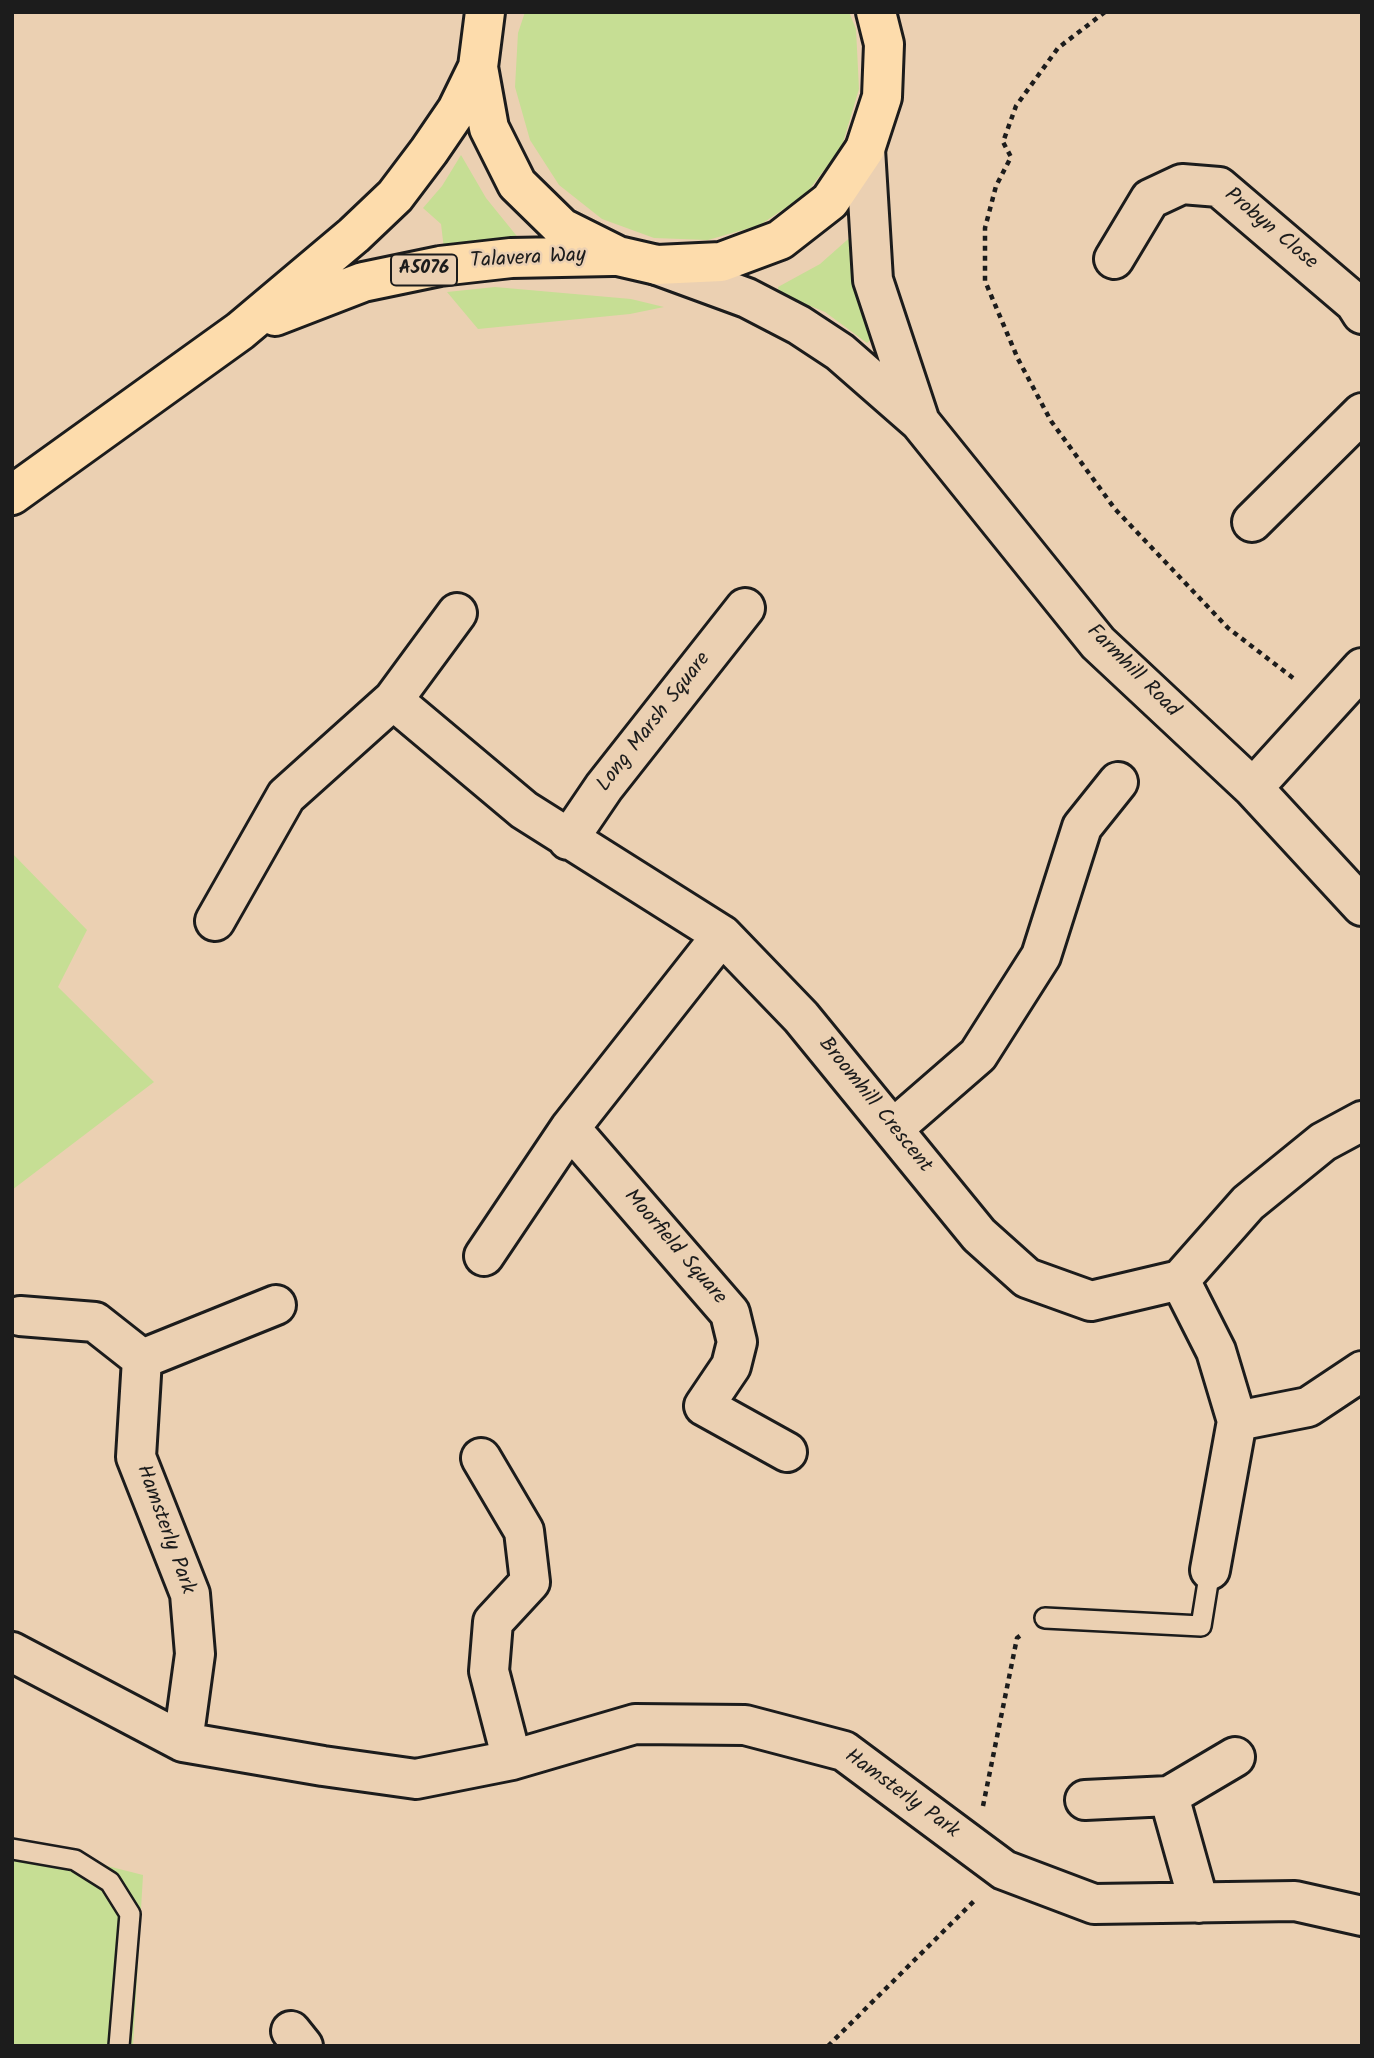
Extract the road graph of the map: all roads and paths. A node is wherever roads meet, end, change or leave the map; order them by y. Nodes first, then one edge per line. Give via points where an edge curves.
1 (485, 12) edge
2 (1105, 12) edge
3 (1096, 15) edge
4 (888, 23) edge
5 (478, 67) junction
6 (865, 149) junction
7 (618, 256) junction
8 (1114, 259) dead end
9 (657, 265) junction
10 (1362, 314) edge
11 (240, 331) junction
12 (1362, 413) edge
13 (920, 422) junction
14 (12, 495) edge
15 (1252, 522) dead end
16 (745, 608) dead end
17 (457, 613) dead end
18 (1362, 668) edge
19 (393, 700) junction
20 (1328, 705) junction
21 (1118, 782) dead end
22 (1253, 788) junction
23 (568, 840) junction
24 (1362, 906) edge
25 (215, 921) dead end
26 (722, 935) junction
27 (1362, 1121) edge
28 (570, 1128) junction
29 (894, 1128) junction
30 (484, 1256) dead end
31 (1180, 1280) junction
32 (276, 1306) dead end
33 (20, 1316) dead end
34 (142, 1359) junction
35 (1362, 1371) edge
36 (1237, 1421) junction
37 (787, 1452) dead end
38 (481, 1458) dead end
39 (1210, 1570) joint
40 (1045, 1619) joint
41 (12, 1651) edge
42 (183, 1742) junction
43 (1235, 1757) dead end
44 (512, 1760) junction
45 (1169, 1796) junction
46 (1085, 1800) dead end
47 (966, 1842) junction
48 (12, 1849) edge
49 (1004, 1870) junction
50 (1199, 1903) junction
51 (1362, 1916) edge
52 (119, 2046) edge
53 (828, 2046) edge

1 - 5 main road
2 - 3 path
3 - 20 path via 1059,48 1016,106 1003,142 1011,157 996,186 985,228 985,281 1051,421 1115,509 1228,628
4 - 6 main road via 882,97
5 - 7 main road via 489,128 517,184 562,228
5 - 11 main road, Talavera Way / A5076 via 457,110 395,196
6 - 9 main road via 830,201 780,240 721,262
6 - 13 street, Farmhill Road via 873,280
7 - 9 main road
7 - 11 main road, Talavera Way / A5076 via 511,258 363,282
8 - 10 street, Probyn Close via 1150,199 1182,184 1219,187 1355,303
9 - 13 street, Farmhill Road via 747,298 799,325 840,352
11 - 14 main road, Talavera Way / A5076
12 - 15 street
13 - 22 street, Farmhill Road via 1098,643
16 - 23 street, Long Marsh Square via 604,787
17 - 19 street
18 - 20 street
19 - 23 street, Broomhill Crescent via 524,810
19 - 25 street via 286,796
20 - 22 street
21 - 29 street via 1082,827 1041,957 978,1055
22 - 24 street, Farmhill Road
23 - 26 street, Broomhill Crescent
26 - 28 street
26 - 29 street, Broomhill Crescent via 801,1017
27 - 31 street via 1323,1142 1248,1203
28 - 30 street
28 - 37 street, Moorfield Square via 730,1313 737,1342 731,1366 704,1406
29 - 31 street, Broomhill Crescent via 979,1235 1027,1278 1091,1301
31 - 36 street via 1216,1351
32 - 34 street
33 - 34 street via 96,1322
34 - 42 street, Hamsterly Park via 136,1457 190,1594 195,1654
35 - 36 street via 1308,1407
36 - 39 street
38 - 44 street via 524,1531 530,1582 493,1622 489,1671
39 - 40 lane via 1201,1626
40 - 47 path via 1017,1638 984,1803
41 - 42 street, Hamsterly Park
42 - 44 street, Hamsterly Park via 416,1779
43 - 45 street
44 - 47 street, Hamsterly Park via 635,1724 745,1725 844,1751
45 - 46 street
45 - 50 street
47 - 49 street, Hamsterly Park
48 - 52 lane via 75,1860 110,1882 130,1914
49 - 50 street, Hamsterly Park via 1094,1905
49 - 53 path
50 - 51 street, Hamsterly Park via 1295,1901

